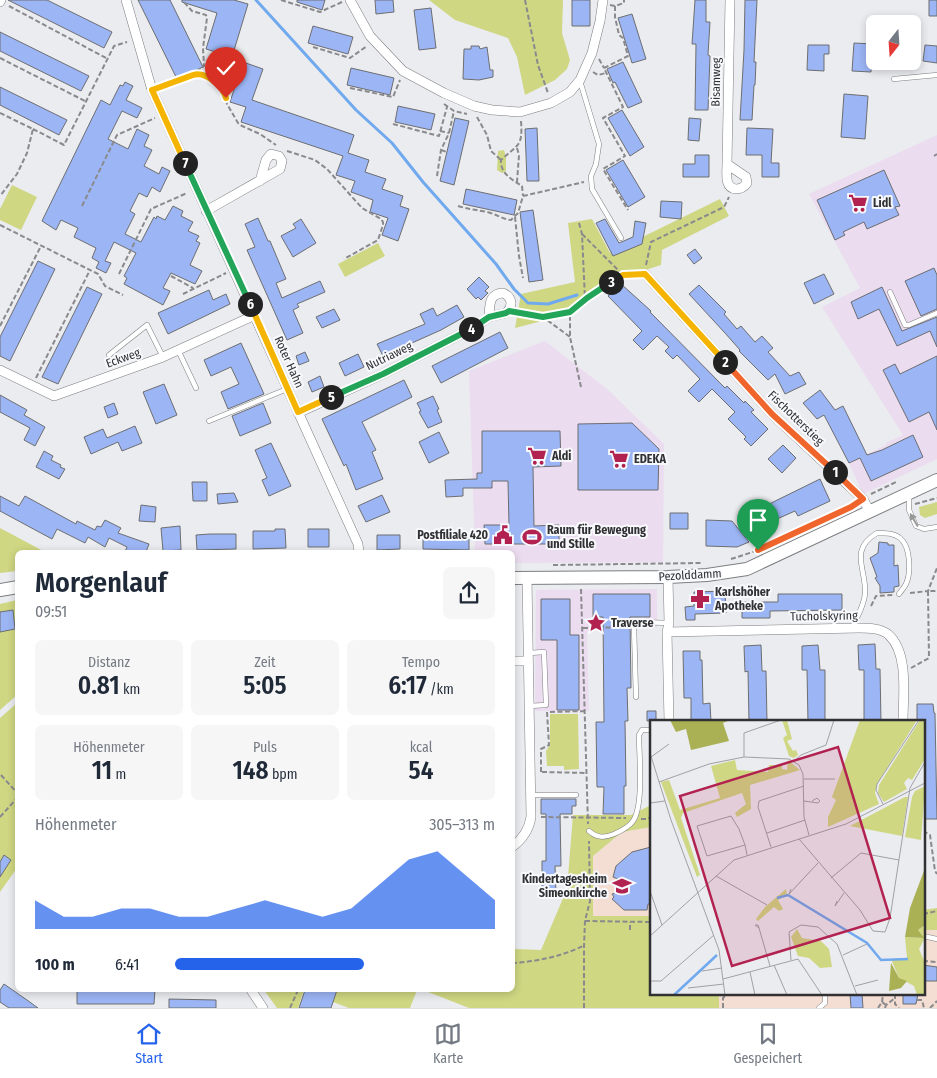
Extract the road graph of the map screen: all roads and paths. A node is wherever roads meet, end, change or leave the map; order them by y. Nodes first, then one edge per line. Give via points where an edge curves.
1 (126, 0) edge
2 (182, 0) edge
3 (281, 0) edge
4 (525, 0) edge
5 (603, 0) edge
6 (624, 0) edge
7 (730, 0) edge
8 (0, 1) edge
9 (344, 1) edge
10 (345, 9) dead end
11 (137, 40) junction
12 (364, 42) dead end
13 (313, 47) dead end
14 (0, 58) edge
15 (107, 58) junction
16 (592, 72) dead end
17 (606, 73) junction
18 (194, 74) junction
19 (937, 75) edge
20 (401, 76) dead end
21 (894, 79) dead end
22 (580, 80) junction
23 (350, 88) dead end
24 (152, 90) junction
25 (450, 95) junction
26 (440, 100) dead end
27 (85, 101) junction
28 (552, 102) junction
29 (447, 106) junction
30 (454, 111) junction
31 (0, 113) edge
32 (163, 114) junction
33 (520, 118) dead end
34 (393, 124) dead end
35 (32, 129) junction
36 (440, 131) junction
37 (449, 133) junction
38 (280, 147) dead end
39 (517, 148) junction
40 (286, 150) dead end
41 (441, 150) junction
42 (447, 152) dead end
43 (937, 154) edge
44 (934, 156) dead end
45 (501, 160) junction
46 (727, 164) junction
47 (437, 176) dead end
48 (260, 181) dead end
49 (591, 181) junction
50 (517, 183) junction
51 (733, 188) junction
52 (196, 189) junction
53 (0, 196) edge
54 (523, 196) junction
55 (82, 206) dead end
56 (458, 206) dead end
57 (206, 210) junction
58 (628, 210) dead end
59 (515, 217) junction
60 (579, 223) dead end
61 (0, 225) edge
62 (582, 234) junction
63 (621, 238) dead end
64 (41, 246) junction
65 (344, 259) dead end
66 (90, 270) junction
67 (233, 270) junction
68 (119, 274) dead end
69 (645, 274) junction
70 (623, 275) junction
71 (171, 276) dead end
72 (523, 278) dead end
73 (194, 288) junction
74 (890, 292) dead end
75 (123, 294) dead end
76 (183, 294) dead end
77 (585, 299) junction
78 (509, 311) junction
79 (570, 312) junction
80 (937, 313) edge
81 (255, 315) junction
82 (489, 317) junction
83 (543, 317) junction
84 (0, 326) edge
85 (570, 337) junction
86 (178, 350) junction
87 (110, 354) dead end
88 (163, 357) junction
89 (0, 370) edge
90 (32, 386) junction
91 (581, 387) dead end
92 (196, 388) dead end
93 (288, 389) junction
94 (298, 412) junction
95 (209, 421) dead end
96 (937, 480) edge
97 (896, 482) dead end
98 (909, 493) junction
99 (863, 499) junction
100 (870, 512) junction
101 (937, 527) edge
102 (784, 538) dead end
103 (359, 550) edge
104 (729, 560) dead end
105 (707, 563) dead end
106 (546, 565) dead end
107 (581, 576) junction
108 (668, 576) junction
109 (527, 577) junction
110 (515, 578) edge
111 (15, 588) edge
112 (0, 590) edge
113 (937, 591) edge
114 (899, 594) dead end
115 (669, 623) junction
116 (634, 626) junction
117 (583, 628) junction
118 (852, 628) junction
119 (667, 632) junction
120 (528, 657) junction
121 (515, 661) edge
122 (903, 673) junction
123 (636, 697) dead end
124 (529, 706) junction
125 (585, 712) junction
126 (669, 720) edge
127 (903, 720) edge
128 (650, 730) edge
129 (530, 772) junction
130 (542, 772) junction
131 (587, 773) junction
132 (1, 774) edge
133 (15, 791) edge
134 (531, 795) junction
135 (576, 795) dead end
136 (15, 802) edge
137 (0, 817) edge
138 (531, 817) junction
139 (588, 817) junction
140 (650, 818) edge
141 (634, 819) junction
142 (589, 831) junction
143 (924, 832) edge
144 (515, 844) edge
145 (937, 874) edge
146 (937, 910) edge
147 (924, 914) edge
148 (585, 921) junction
149 (630, 922) junction
150 (650, 922) edge
151 (630, 930) dead end
152 (924, 936) edge
153 (937, 939) edge
154 (584, 946) junction
155 (924, 961) edge
156 (937, 962) edge
157 (515, 963) edge
158 (252, 992) edge
159 (297, 992) edge
160 (726, 996) edge
161 (826, 996) edge
162 (883, 996) edge
163 (895, 998) joint
164 (917, 1000) dead end
165 (882, 1002) junction
166 (937, 1002) edge
167 (885, 1006) edge
168 (259, 1007) edge
169 (290, 1008) edge
170 (584, 1008) edge
171 (723, 1008) edge
172 (819, 1008) edge
173 (878, 1008) edge
174 (899, 1008) edge
175 (924, 1008) edge
176 (930, 1008) edge

1 - 11 street, Roter Hahn
2 - 18 path via 192,11 207,18 202,48 204,66
3 - 9 path via 320,12
4 - 28 path via 538,65
5 - 22 street via 592,53
6 - 17 path via 615,6 619,35 628,56 604,68
7 - 46 street, Bisamweg
8 - 15 path
9 - 10 path
9 - 25 street via 370,36 403,71
11 - 15 path via 114,46
11 - 24 street, Roter Hahn
12 - 13 path via 368,46 350,58
14 - 27 path
15 - 27 path
16 - 17 path via 598,75
17 - 58 path via 623,107 603,118 625,156 603,169
18 - 24 path
18 - 38 path via 206,77 222,88 227,104 242,126
19 - 21 lane
20 - 23 path via 393,97
22 - 28 street via 570,92
22 - 49 lane via 599,144
24 - 32 street, Roter Hahn
25 - 28 street via 474,106 520,112
25 - 29 path
26 - 29 path
27 - 35 path via 64,145
29 - 30 path
29 - 36 path
30 - 37 path
30 - 45 path via 477,116 491,151
31 - 35 path
32 - 52 street, Roter Hahn
32 - 55 path via 117,135
33 - 39 path via 522,135
34 - 36 path via 439,136
35 - 53 path via 27,153 17,174
36 - 37 path
37 - 41 path
39 - 45 path
39 - 50 path
40 - 65 path via 315,160 362,208 383,222 378,240
41 - 42 path
41 - 47 path
43 - 44 path
45 - 50 path via 502,170
46 - 51 street, Bisamweg via 726,180
46 - 51 street via 746,177 744,187
48 - 57 street
49 - 54 path
49 - 63 lane via 592,189
50 - 54 path via 522,186
51 - 69 path via 724,206 651,242
52 - 57 street, Roter Hahn
52 - 68 path via 150,208
54 - 59 path
56 - 59 path via 502,219
57 - 67 street, Roter Hahn
59 - 72 path
60 - 62 path
61 - 64 path
62 - 70 path
62 - 77 path
64 - 66 path
64 - 84 path
66 - 75 path via 98,274 106,286
66 - 90 path
67 - 73 path
67 - 81 street, Roter Hahn
69 - 70 path
69 - 99 street, Fischotterstieg via 772,414
70 - 77 path
71 - 73 path
73 - 76 path
74 - 80 lane via 906,325
77 - 79 path
78 - 82 street, Nutriaweg
78 - 82 street via 508,296 496,294 490,300
78 - 83 path
79 - 83 path
79 - 85 path
81 - 86 street, Eckweg
81 - 93 street, Roter Hahn
82 - 94 street, Nutriaweg via 383,374
83 - 85 path
85 - 91 path
86 - 88 street, Eckweg
86 - 92 lane
87 - 88 lane via 145,325
88 - 90 street, Eckweg via 54,396
89 - 90 street, Eckweg
93 - 94 street, Roter Hahn
93 - 95 lane
94 - 103 street, Roter Hahn
96 - 98 street, Pezolddamm
97 - 99 path
98 - 100 street, Pezolddamm
101 -> 98 lane via 924,529 916,526 909,510
99 - 100 street, Fischotterstieg
100 - 108 street, Pezolddamm via 747,569
102 - 104 path
105 - 106 path
107 - 108 street, Pezolddamm
107 - 109 street, Pezolddamm
107 - 117 path
108 - 115 street
109 - 110 street, Pezolddamm
109 - 120 street
111 - 112 street
113 - 122 path via 928,591 929,658
114 - 118 lane via 906,585 908,572 905,544 894,534 877,533 866,542 861,553 865,597
115 - 116 lane via 639,622
115 - 119 street
116 - 117 path
116 - 123 lane
117 - 125 path
118 - 119 street, Tucholskyring
118 - 122 street, Tucholskyring via 875,629 888,634 899,649
119 - 126 street
120 - 121 street
120 - 124 street
120 - 124 lane via 544,652 546,705
122 - 127 street, Tucholskyring
124 - 129 street
125 - 130 path via 547,712 549,745 541,749
125 - 131 path
128 - 141 lane via 642,730 639,736 639,802
129 - 130 path
129 - 134 street
130 - 131 path
131 - 139 path
132 - 133 path
134 - 135 lane
134 - 138 street
136 - 137 path
138 - 139 path
138 - 144 street via 524,836
139 - 141 path
139 - 142 path
140 - 141 path
141 - 142 lane via 625,828 604,837
142 - 148 path via 590,901
143 - 145 path via 930,835
146 - 147 path
148 - 149 path
148 - 154 path
149 - 150 path
149 - 151 path
152 - 153 lane
154 - 157 path via 552,957
154 - 170 path
155 - 156 path
158 - 168 street
159 - 169 path
160 - 171 path
161 - 172 lane via 825,1004
162 - 165 path
163 - 167 path
163 - 174 path
164 - 175 path via 922,1000
165 - 167 path
165 - 173 path
166 - 176 path

